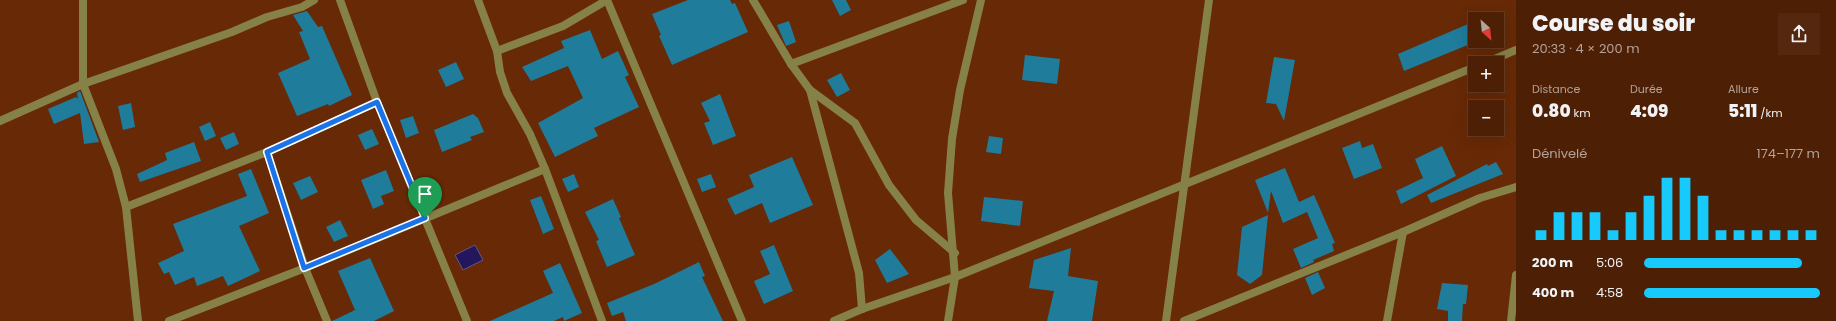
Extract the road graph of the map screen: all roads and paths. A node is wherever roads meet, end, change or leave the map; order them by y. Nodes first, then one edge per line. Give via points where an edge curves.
1 (83, 0) edge
2 (314, 0) edge
3 (340, 0) edge
4 (478, 0) edge
5 (607, 0) edge
6 (753, 0) edge
7 (963, 0) edge
8 (981, 0) edge
9 (1209, 0) edge
10 (1516, 50) edge
11 (497, 51) junction
12 (1502, 56) edge
13 (791, 64) junction
14 (1468, 70) edge
15 (82, 84) junction
16 (810, 90) junction
17 (377, 102) junction
18 (0, 121) edge
19 (267, 152) junction
20 (545, 169) junction
21 (1186, 184) junction
22 (1516, 188) edge
23 (126, 207) junction
24 (425, 218) junction
25 (1403, 232) junction
26 (954, 253) junction
27 (304, 268) junction
28 (1516, 275) edge
29 (955, 277) junction
30 (862, 309) junction
31 (1513, 320) edge
32 (138, 321) edge
33 (169, 321) edge
34 (327, 321) edge
35 (467, 321) edge
36 (602, 321) edge
37 (742, 321) edge
38 (834, 321) edge
39 (948, 321) edge
40 (1166, 321) edge
41 (1184, 321) edge
42 (1387, 321) edge

1 - 15 street
2 - 15 street via 302,7 267,17 232,32
3 - 17 street
4 - 11 street
5 - 11 street via 563,26
5 - 37 street
6 - 13 street
7 - 13 street
8 - 26 street via 960,90 952,139 948,193
9 - 21 street
10 - 12 street
11 - 20 street via 507,93 530,134
13 - 16 street
14 - 21 street
15 - 18 street
15 - 23 street via 116,169
16 - 26 street via 855,123 889,185 916,220
16 - 30 street via 859,273
17 - 19 street
17 - 24 street
19 - 23 street
19 - 27 street
20 - 24 street
20 - 36 street
21 - 29 street
21 - 40 street
22 - 25 street via 1480,198
23 - 32 street
24 - 27 street
24 - 35 street
25 - 41 street
25 - 42 street
26 - 29 street
27 - 33 street
27 - 34 street
28 - 31 street
29 - 30 street
29 - 39 street
30 - 38 street

